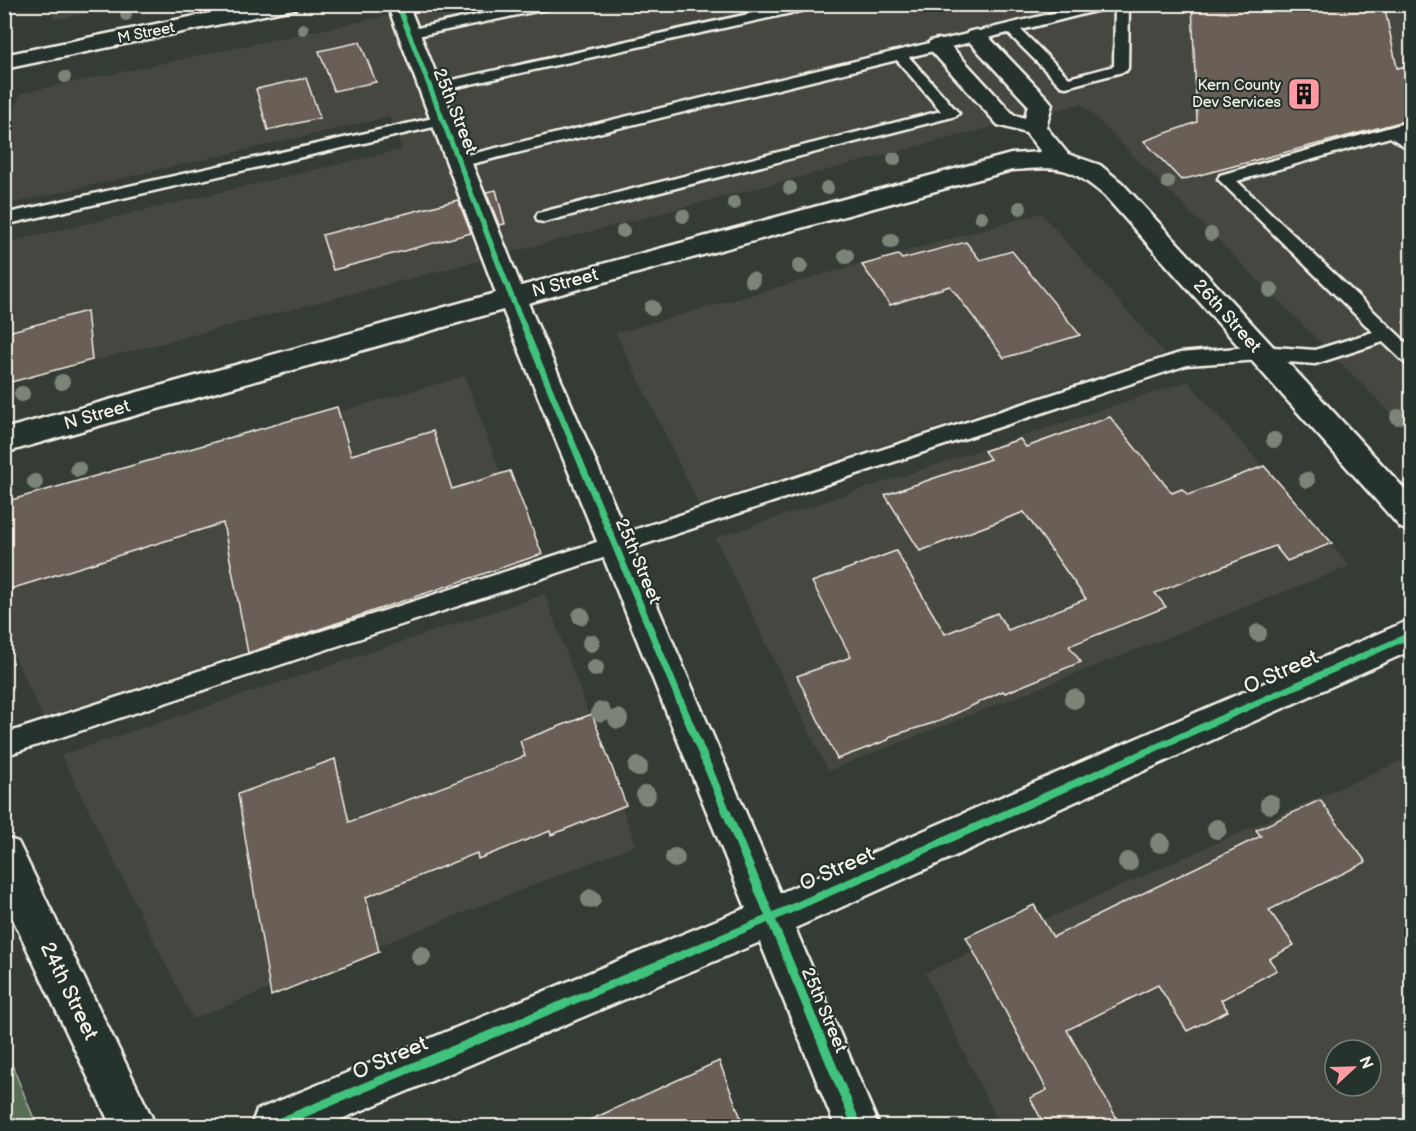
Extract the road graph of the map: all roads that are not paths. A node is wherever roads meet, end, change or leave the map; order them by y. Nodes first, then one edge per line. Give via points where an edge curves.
1 (288, 4) edge
2 (397, 4) edge
3 (551, 4) edge
4 (814, 4) edge
5 (1110, 4) edge
6 (1122, 4) edge
7 (221, 11) edge
8 (1011, 28) junction
9 (408, 34) junction
10 (976, 37) junction
11 (938, 46) junction
12 (900, 55) junction
13 (4, 62) edge
14 (430, 89) junction
15 (442, 121) junction
16 (1412, 126) edge
17 (1034, 128) junction
18 (1392, 131) junction
19 (1412, 146) edge
20 (1059, 159) junction
21 (459, 162) junction
22 (544, 217) dead end
23 (4, 220) edge
24 (512, 298) junction
25 (1386, 334) junction
26 (1260, 353) junction
27 (1412, 359) edge
28 (4, 441) edge
29 (1412, 519) edge
30 (615, 546) junction
31 (1412, 634) edge
32 (4, 745) edge
33 (4, 856) edge
34 (770, 918) junction
35 (134, 1126) edge
36 (273, 1126) edge
37 (856, 1126) edge

1 - 7 street, M Street
2 - 9 street, 25th Street
3 - 9 lane
4 - 14 lane
5 - 8 lane
6 - 8 lane via 1122,68 1066,83
7 - 13 street, M Street
8 - 10 lane
9 - 14 street, 25th Street
10 - 11 lane
10 - 17 street via 1040,104
11 - 12 lane
11 - 17 street via 1006,120
12 - 21 lane
12 - 22 lane via 951,113
14 - 15 street, 25th Street
15 - 21 street, 25th Street
15 - 23 lane
16 - 18 lane
17 - 20 street
18 - 19 lane
18 - 25 lane via 1226,179
20 - 24 street, N Street via 1011,162
20 - 26 street, 26th Street via 1091,171 1113,189
21 - 24 street, 25th Street
24 - 28 street, N Street
24 - 30 street, 25th Street
25 - 26 lane via 1314,357
25 - 27 lane
26 - 29 street, 26th Street
26 - 30 lane via 1186,358
30 - 32 lane
30 - 34 street, 25th Street
31 - 34 street, O Street
33 - 35 street, 24th Street
34 - 36 street, O Street
34 - 37 street, 25th Street

